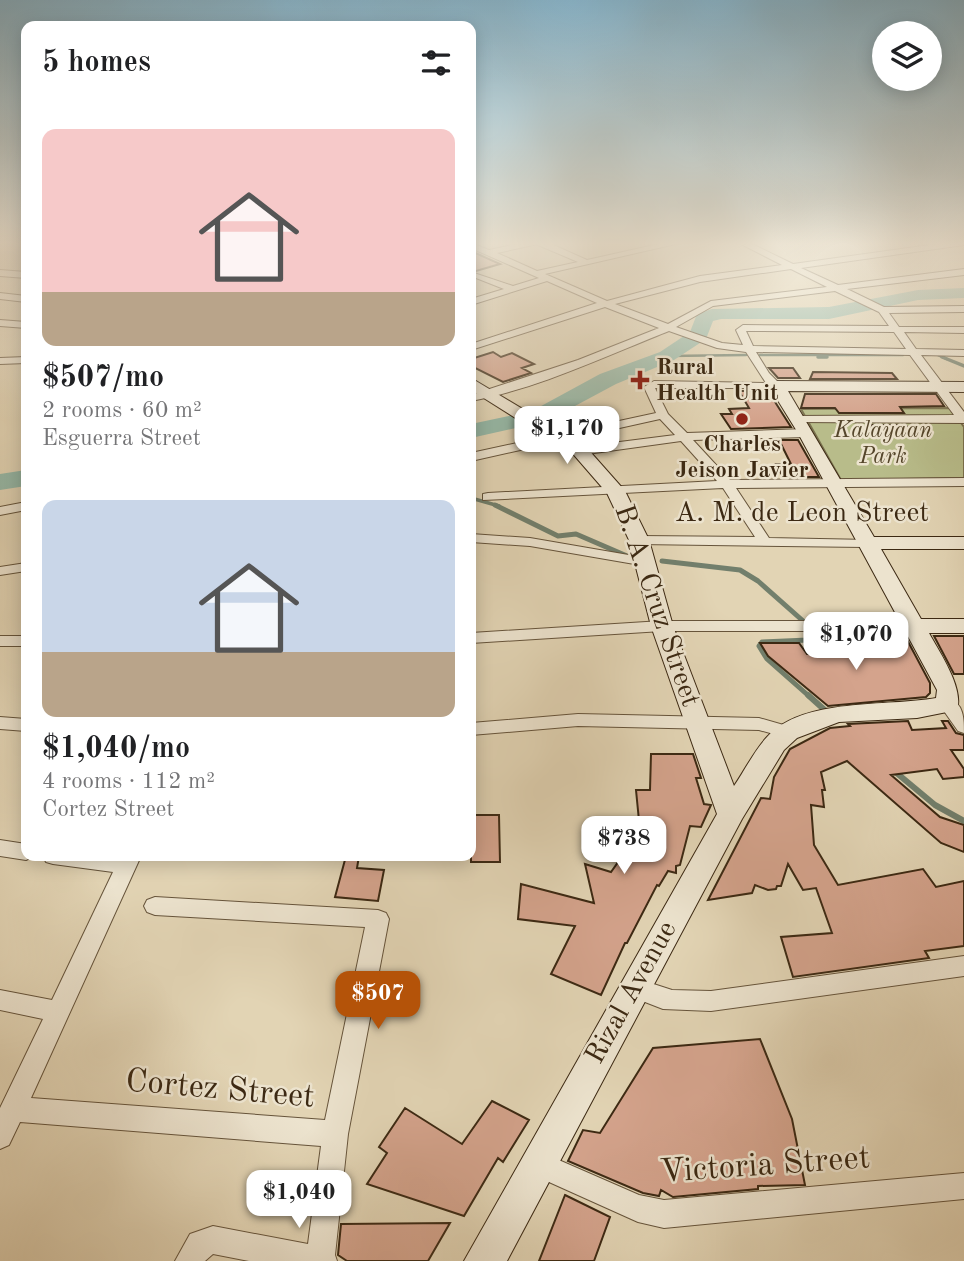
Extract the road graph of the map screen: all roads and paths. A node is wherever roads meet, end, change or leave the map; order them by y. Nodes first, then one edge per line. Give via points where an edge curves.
1 (601, 302) edge
2 (614, 302) edge
3 (727, 302) edge
4 (864, 302) edge
5 (606, 304) junction
6 (878, 308) junction
7 (964, 309) edge
8 (0, 323) edge
9 (21, 325) edge
10 (668, 328) junction
11 (894, 328) junction
12 (964, 330) edge
13 (476, 345) edge
14 (751, 349) junction
15 (912, 351) junction
16 (964, 353) edge
17 (21, 360) edge
18 (0, 361) edge
19 (476, 386) edge
20 (777, 386) junction
21 (938, 386) junction
22 (964, 387) edge
23 (490, 394) junction
24 (476, 397) edge
25 (663, 415) junction
26 (532, 419) joint
27 (963, 419) edge
28 (802, 426) junction
29 (686, 437) junction
30 (562, 438) junction
31 (580, 451) junction
32 (476, 456) edge
33 (964, 482) edge
34 (833, 483) junction
35 (727, 484) junction
36 (616, 491) junction
37 (488, 497) dead end
38 (21, 507) edge
39 (0, 511) edge
40 (476, 538) edge
41 (764, 541) junction
42 (865, 543) junction
43 (964, 543) edge
44 (642, 551) junction
45 (21, 568) edge
46 (0, 571) edge
47 (662, 626) junction
48 (913, 626) junction
49 (964, 626) edge
50 (476, 638) edge
51 (0, 641) edge
52 (21, 641) edge
53 (956, 706) edge
54 (0, 723) edge
55 (697, 724) junction
56 (21, 725) edge
57 (964, 727) edge
58 (476, 728) edge
59 (788, 732) junction
60 (731, 814) junction
61 (0, 848) edge
62 (21, 851) edge
63 (129, 861) edge
64 (155, 906) dead end
65 (964, 966) edge
66 (635, 988) junction
67 (0, 1000) edge
68 (57, 1011) junction
69 (13, 1109) junction
70 (335, 1134) junction
71 (0, 1136) edge
72 (538, 1164) junction
73 (964, 1185) edge
74 (322, 1260) edge
75 (189, 1261) edge
76 (485, 1261) edge

1 - 5 street
2 - 5 street
3 - 10 street via 711,304
4 - 6 street
5 - 10 street
5 - 13 street
6 - 7 street
6 - 11 street
8 - 9 street
10 - 14 street via 721,346
10 - 23 street
11 - 12 street
11 - 14 street via 743,328
11 - 15 street
14 - 15 street
14 - 20 street
15 - 16 street
15 - 21 street
17 - 18 street
19 - 23 main road, B. A. Cruz Street
20 - 21 main road
20 - 25 street via 650,385
20 - 28 main road
21 - 22 main road
21 - 27 street
23 - 24 street
23 - 26 main road, B. A. Cruz Street
25 - 29 street
25 - 30 street
26 - 30 street, B. A. Cruz Street
27 - 28 street
28 - 29 street
28 - 34 main road
29 - 31 street
29 - 35 street
30 - 31 street, B. A. Cruz Street
30 - 32 street
31 - 36 street, B. A. Cruz Street
33 - 34 street
34 - 35 street
34 - 42 main road
35 - 36 street
35 - 41 street
36 - 37 street
36 - 44 main road, B. A. Cruz Street
38 - 39 street
40 - 44 street
41 - 42 street, A. M. de Leon Street
41 - 44 street, A. M. de Leon Street
42 - 43 main road, A. M. de Leon Street
42 - 48 main road
44 - 47 main road, B. A. Cruz Street
45 - 46 street
47 - 48 street
47 - 50 street
47 - 55 main road, B. A. Cruz Street
48 - 49 main road
48 - 53 main road
51 - 52 street
53 - 57 street
53 - 59 main road, Rizal Avenue via 828,716
54 - 56 street
55 - 58 street via 553,720
55 - 59 street via 759,724
55 - 60 main road, B. A. Cruz Street
59 - 60 main road, Rizal Avenue via 775,744
60 - 66 main road, Rizal Avenue
61 - 62 street
63 - 68 street
64 - 70 street via 377,919
65 - 66 street via 711,1001 673,1002
66 - 72 main road, Rizal Avenue
67 - 68 street
68 - 69 street
69 - 70 street, Cortez Street
69 - 71 street
70 - 74 street, Cortez Street
72 - 73 street, Victoria Street via 638,1208 664,1214
72 - 76 main road, Rizal Avenue
74 - 75 street via 213,1240 200,1244

